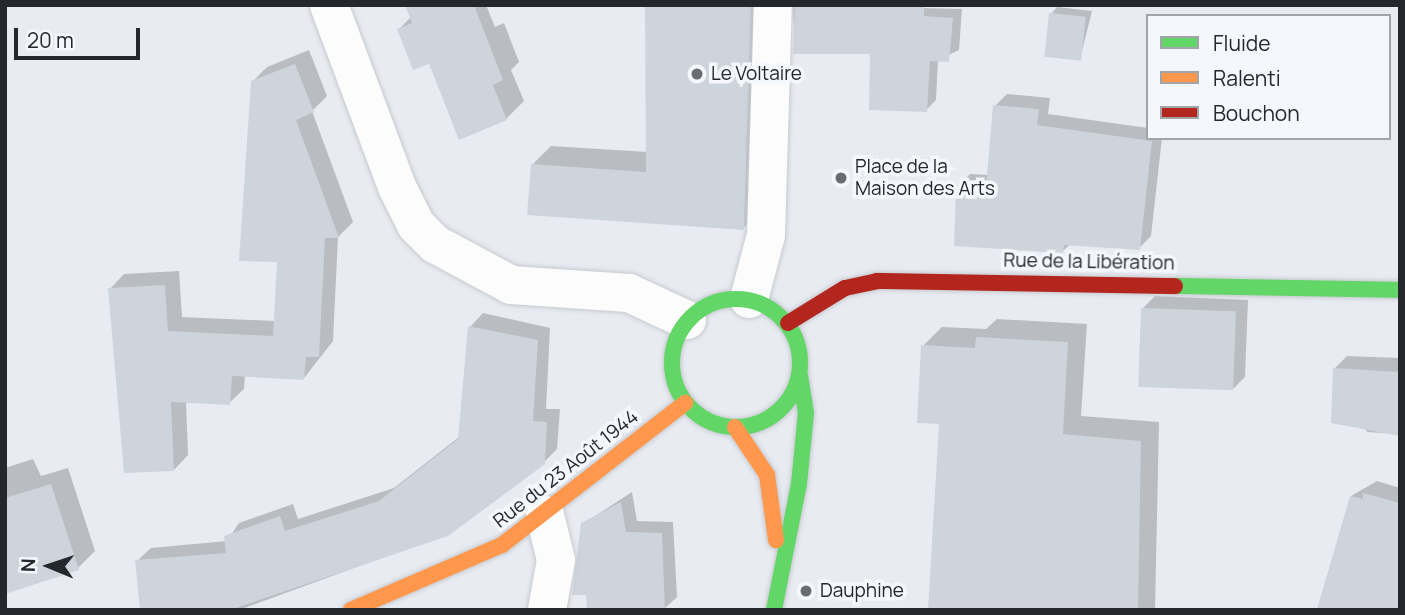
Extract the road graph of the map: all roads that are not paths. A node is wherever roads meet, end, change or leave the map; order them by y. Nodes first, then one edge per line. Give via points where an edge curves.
1 (329, 5) edge
2 (773, 5) edge
3 (1400, 290) edge
4 (749, 299) junction
5 (687, 320) junction
6 (788, 323) junction
7 (800, 375) junction
8 (685, 403) junction
9 (735, 427) junction
10 (545, 515) junction
11 (776, 586) junction
12 (351, 610) edge
13 (547, 610) edge
14 (774, 610) edge

1 - 5 street via 397,187 416,225 435,244 511,285 629,293
2 - 4 street via 766,235
3 - 6 main road, Rue de la Libération via 877,281 845,288
4 - 5 main road via 705,305
4 - 6 main road
5 - 8 main road via 672,364
6 - 7 main road via 798,344
7 - 9 main road via 784,406 752,425
7 - 11 main road via 806,413 799,484
8 - 9 main road via 706,420
8 - 10 main road, Rue du 23 Août 1944
9 - 11 main road via 771,489
10 - 12 main road, Rue du 23 Août 1944 via 465,566
10 - 13 street via 556,560
11 - 14 main road

